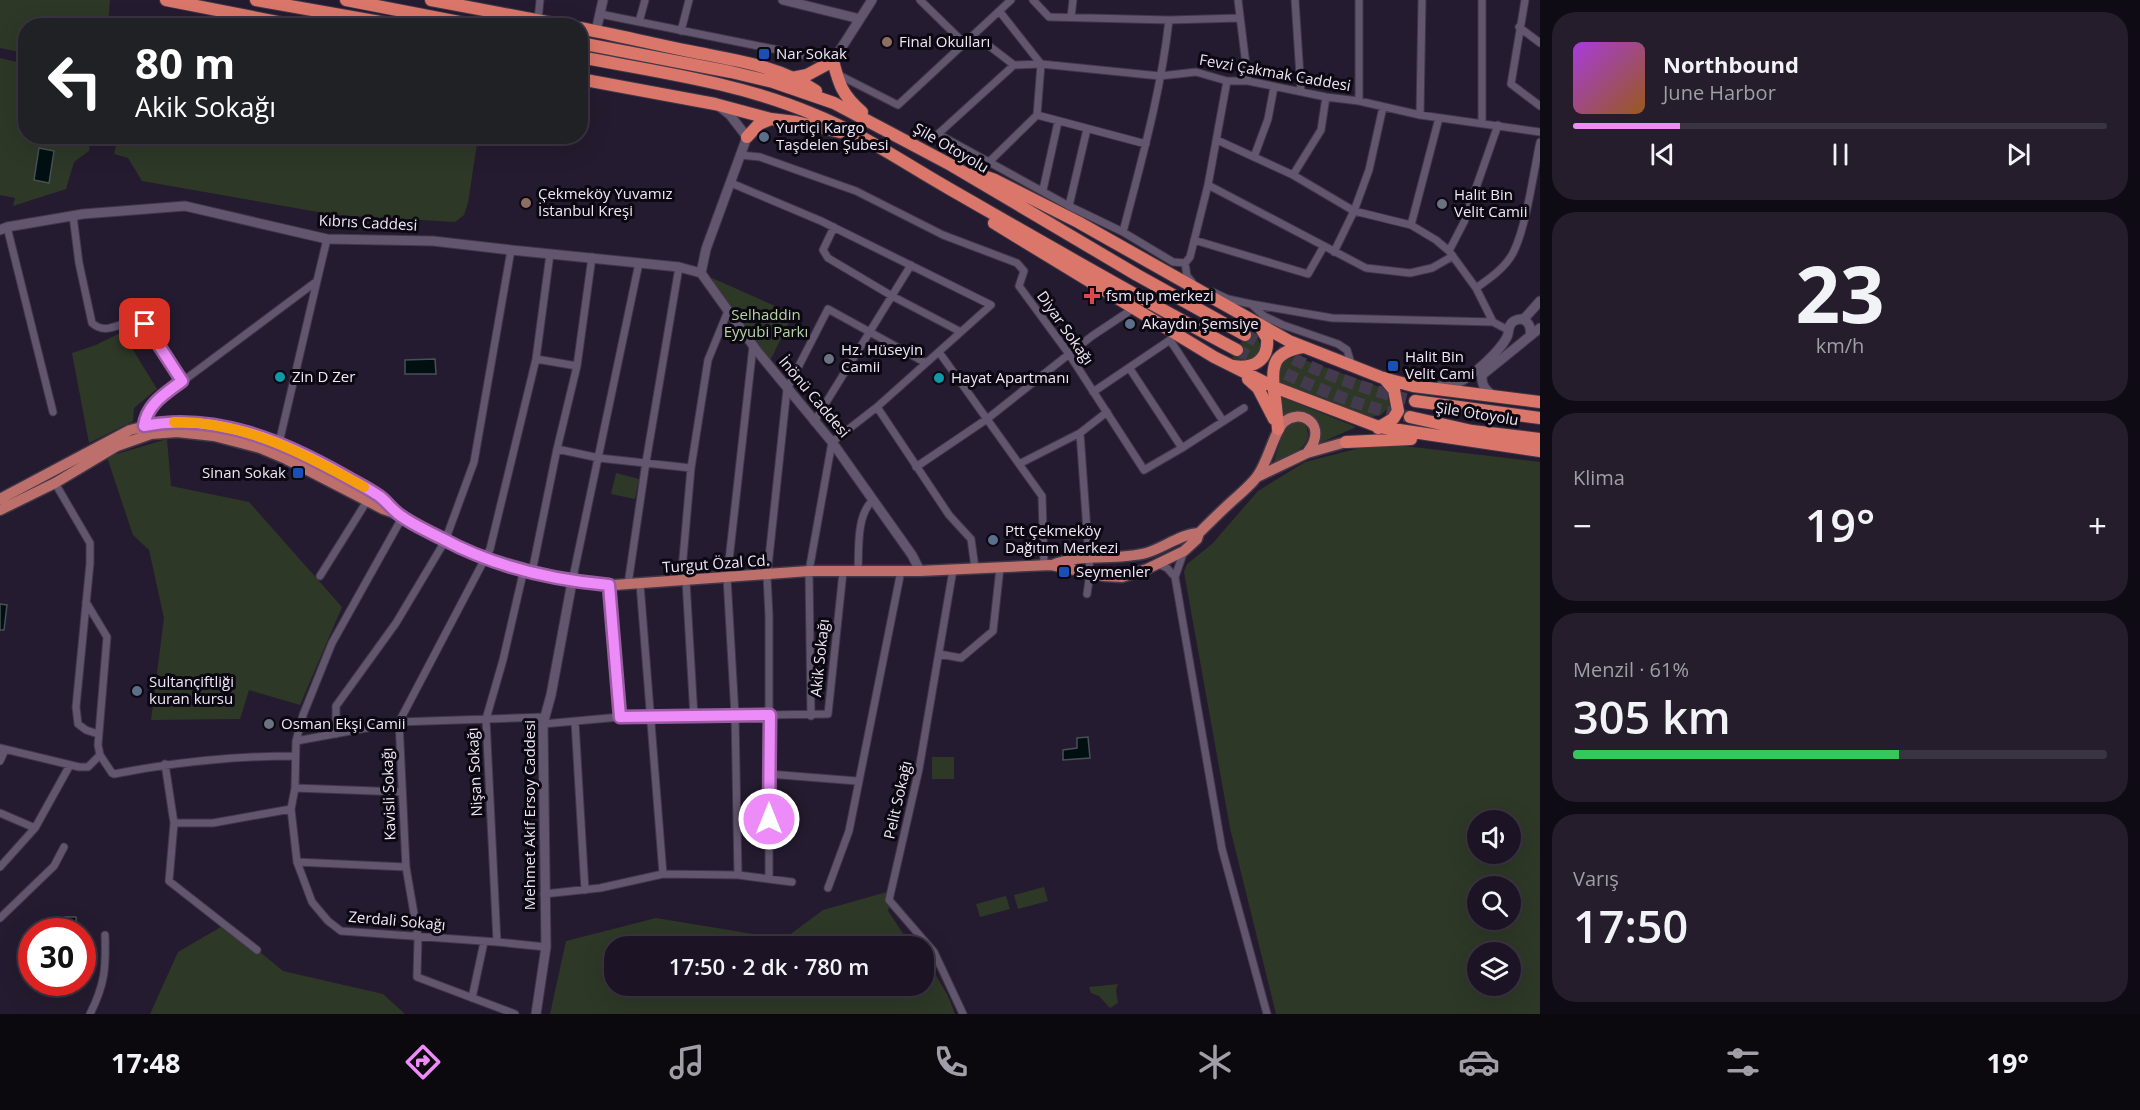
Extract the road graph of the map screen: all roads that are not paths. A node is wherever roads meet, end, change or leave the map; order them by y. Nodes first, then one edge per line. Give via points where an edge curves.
1 (166, 0) edge
2 (256, 0) edge
3 (346, 0) edge
4 (431, 0) edge
5 (538, 0) edge
6 (603, 0) edge
7 (645, 0) edge
8 (689, 0) edge
9 (783, 0) edge
10 (872, 0) edge
11 (920, 0) edge
12 (1011, 0) edge
13 (1033, 0) edge
14 (1073, 0) edge
15 (1238, 0) edge
16 (1295, 0) edge
17 (1359, 0) edge
18 (1422, 0) edge
19 (1482, 0) edge
20 (1525, 0) edge
21 (1000, 12) junction
22 (600, 14) junction
23 (1071, 17) junction
24 (257, 18) edge
25 (358, 18) edge
26 (439, 18) edge
27 (527, 18) edge
28 (538, 18) edge
29 (1240, 18) junction
30 (860, 19) junction
31 (1169, 20) junction
32 (639, 22) junction
33 (1519, 27) junction
34 (588, 30) edge
35 (596, 31) junction
36 (681, 31) junction
37 (1540, 43) edge
38 (965, 44) junction
39 (588, 45) edge
40 (588, 59) edge
41 (833, 61) junction
42 (1041, 64) junction
43 (1014, 65) junction
44 (836, 74) junction
45 (1160, 76) junction
46 (793, 78) junction
47 (588, 81) edge
48 (1227, 81) junction
49 (1248, 81) junction
50 (773, 82) junction
51 (1274, 87) junction
52 (1301, 91) junction
53 (1326, 97) junction
54 (1359, 101) junction
55 (834, 103) junction
56 (715, 104) junction
57 (1540, 106) edge
58 (1383, 107) junction
59 (1036, 115) junction
60 (1420, 115) junction
61 (1439, 118) junction
62 (771, 119) junction
63 (1058, 122) junction
64 (1482, 123) junction
65 (1498, 125) junction
66 (879, 126) junction
67 (1087, 129) junction
68 (1540, 132) edge
69 (747, 137) junction
70 (867, 140) junction
71 (1216, 140) junction
72 (1540, 142) edge
73 (1146, 144) junction
74 (740, 155) junction
75 (1254, 157) junction
76 (989, 162) junction
77 (951, 165) junction
78 (1293, 175) junction
79 (937, 182) junction
80 (731, 183) junction
81 (1208, 185) junction
82 (1043, 190) junction
83 (1069, 206) junction
84 (1354, 211) junction
85 (73, 216) junction
86 (1411, 225) junction
87 (834, 227) junction
88 (4, 229) edge
89 (1123, 232) junction
90 (327, 239) junction
91 (1194, 240) junction
92 (1324, 246) junction
93 (511, 250) junction
94 (1334, 252) junction
95 (550, 254) junction
96 (1451, 254) junction
97 (592, 258) junction
98 (1188, 260) junction
99 (639, 263) junction
100 (911, 265) junction
101 (679, 267) junction
102 (701, 273) junction
103 (317, 281) junction
104 (1476, 288) junction
105 (892, 296) junction
106 (1540, 301) edge
107 (1251, 304) junction
108 (728, 311) junction
109 (1128, 312) dead end
110 (1523, 320) junction
111 (1257, 322) junction
112 (1493, 322) junction
113 (1540, 328) edge
114 (870, 332) junction
115 (961, 332) junction
116 (1508, 332) junction
117 (1245, 335) tunnel mouth
118 (1530, 335) junction
119 (1521, 342) junction
120 (753, 346) junction
121 (1304, 347) junction
122 (1237, 350) tunnel mouth
123 (939, 352) junction
124 (1069, 354) junction
125 (536, 359) junction
126 (926, 363) junction
127 (1224, 363) junction
128 (577, 366) junction
129 (1352, 366) junction
130 (1130, 369) junction
131 (1240, 372) junction
132 (1383, 378) junction
133 (182, 381) junction
134 (1274, 387) junction
135 (1432, 388) junction
136 (787, 389) junction
137 (1094, 392) junction
138 (1494, 397) junction
139 (1415, 401) tunnel mouth
140 (1540, 402) edge
141 (877, 407) junction
142 (1244, 408) dead end
143 (53, 412) dead end
144 (1107, 412) junction
145 (1410, 417) tunnel mouth
146 (1540, 418) edge
147 (987, 419) junction
148 (1223, 421) junction
149 (814, 422) junction
150 (1379, 427) junction
151 (1278, 429) junction
152 (144, 431) junction
153 (1080, 433) junction
154 (1451, 439) junction
155 (1540, 439) edge
156 (832, 442) junction
157 (1346, 442) junction
158 (279, 443) junction
159 (1182, 448) junction
160 (557, 449) junction
161 (1540, 451) edge
162 (1307, 453) junction
163 (599, 458) junction
164 (646, 462) junction
165 (1019, 464) junction
166 (916, 467) junction
167 (691, 468) junction
168 (1257, 477) junction
169 (53, 478) junction
170 (0, 499) edge
171 (873, 500) junction
172 (367, 501) junction
173 (0, 510) edge
174 (400, 515) junction
175 (1199, 533) junction
176 (445, 540) junction
177 (1184, 551) junction
178 (486, 558) junction
179 (1089, 558) junction
180 (1158, 564) junction
181 (1048, 565) junction
182 (975, 568) junction
183 (1000, 568) junction
184 (953, 570) junction
185 (528, 571) junction
186 (809, 571) junction
187 (858, 571) junction
188 (920, 571) junction
189 (843, 572) junction
190 (901, 572) junction
191 (1090, 573) junction
192 (320, 576) dead end
193 (766, 576) junction
194 (1175, 577) junction
195 (727, 578) junction
196 (684, 581) junction
197 (572, 582) junction
198 (628, 584) junction
199 (640, 584) junction
200 (609, 585) junction
201 (1087, 594) dead end
202 (86, 602) junction
203 (939, 654) junction
204 (735, 715) junction
205 (770, 715) junction
206 (811, 716) junction
207 (620, 717) junction
208 (651, 717) junction
209 (694, 717) junction
210 (486, 719) junction
211 (544, 720) junction
212 (399, 722) junction
213 (575, 722) junction
214 (98, 734) junction
215 (336, 734) junction
216 (296, 741) junction
217 (2, 749) edge
218 (100, 755) junction
219 (295, 756) junction
220 (0, 761) edge
221 (165, 764) junction
222 (70, 765) junction
223 (769, 774) junction
224 (857, 781) junction
225 (295, 788) junction
226 (402, 792) junction
227 (291, 809) junction
228 (0, 813) edge
229 (174, 823) junction
230 (35, 828) junction
231 (64, 847) dead end
232 (297, 862) junction
233 (0, 867) edge
234 (406, 867) junction
235 (663, 874) junction
236 (738, 875) junction
237 (769, 878) junction
238 (792, 882) dead end
239 (828, 888) dead end
240 (585, 890) junction
241 (544, 894) junction
242 (0, 918) edge
243 (105, 935) dead end
244 (418, 937) junction
245 (484, 942) junction
246 (497, 942) junction
247 (546, 947) junction
248 (257, 950) dead end
249 (472, 998) junction
250 (90, 1014) edge
251 (514, 1014) edge
252 (536, 1014) edge
253 (963, 1014) edge
254 (1267, 1014) edge

1 - 24 highway
2 - 25 highway
3 - 26 highway
4 - 27 highway
5 - 28 street
6 - 22 street
7 - 32 street
8 - 36 street
9 - 30 street
10 - 30 street
11 - 38 street
12 - 21 street
13 - 23 street via 1049,17
14 - 23 street
15 - 29 street
16 - 52 street
17 - 54 street
18 - 60 street
19 - 64 street
20 - 33 street
21 - 38 street
21 - 42 street
22 - 32 street
22 - 35 street
23 - 31 street
29 - 31 street
29 - 49 street
30 - 41 street
31 - 45 street
32 - 36 street
33 - 37 street
33 - 57 street via 1511,84
34 - 35 highway
35 - 46 highway via 736,59
36 - 41 street
38 - 43 street via 984,42
38 - 44 street via 898,105
39 - 50 highway, Şile Otoyolu
40 - 70 highway via 769,97
41 - 44 highway
41 - 46 highway
42 - 43 street, Fevzi Çakmak Caddesi
42 - 45 street, Fevzi Çakmak Caddesi
42 - 59 street
43 - 76 street via 938,134
44 - 66 highway via 850,102
45 - 48 street, Fevzi Çakmak Caddesi via 1196,72
45 - 73 street
46 - 50 highway
46 - 55 highway
47 - 56 highway
48 - 49 street, Fevzi Çakmak Caddesi
48 - 71 street
49 - 51 street, Fevzi Çakmak Caddesi
50 - 55 highway, Şile Otoyolu
51 - 52 street, Fevzi Çakmak Caddesi
51 - 75 street via 1268,119
52 - 53 street, Fevzi Çakmak Caddesi
53 - 54 street, Fevzi Çakmak Caddesi
53 - 78 street via 1321,130
54 - 58 street, Fevzi Çakmak Caddesi
55 - 66 highway, Şile Otoyolu
56 - 62 highway
56 - 69 street via 730,115
58 - 60 street, Fevzi Çakmak Caddesi
58 - 84 street via 1369,170
59 - 63 street
59 - 76 street
60 - 61 street, Fevzi Çakmak Caddesi
61 - 64 street, Fevzi Çakmak Caddesi
61 - 86 street
62 - 69 highway via 759,124
62 - 70 highway
63 - 67 street
63 - 82 street
64 - 65 street, Fevzi Çakmak Caddesi
65 - 68 street, Fevzi Çakmak Caddesi
65 - 96 street
66 - 77 highway, Şile Otoyolu
67 - 73 street
67 - 83 street
69 - 74 street
70 - 79 highway
71 - 75 street
71 - 81 street
72 - 104 street via 1513,254
73 - 89 street
74 - 80 street
74 - 124 street, Diyar Sokağı via 760,157 856,191 943,235 1017,263 1024,271 1018,286
75 - 78 street
76 - 82 street
77 - 111 highway via 995,180 1078,222
77 - 117 highway, Şile Otoyolu
78 - 84 street
79 - 122 highway
79 - 127 highway via 1039,252
80 - 87 street
80 - 102 street
81 - 91 street
81 - 92 street
82 - 83 street
83 - 89 street
84 - 86 street
84 - 94 street
85 - 88 street, Kıbrıs Caddesi
85 - 90 street, Kıbrıs Caddesi via 185,206
85 - 133 street via 92,322 106,329 141,318
86 - 96 street
87 - 100 street
87 - 105 street via 823,250 826,255
88 - 143 street
89 - 98 street via 1173,262
90 - 93 street, Kıbrıs Caddesi via 433,241
90 - 103 street
91 - 92 street via 1308,274
91 - 98 street
92 - 94 street
93 - 95 street, Kıbrıs Caddesi
93 - 176 street via 474,462
94 - 96 street via 1366,268 1410,273 1432,268
95 - 97 street, Kıbrıs Caddesi
95 - 125 street
96 - 104 street
97 - 99 street, Kıbrıs Caddesi
97 - 128 street, Nişan Sokağı
98 - 107 street via 1187,276 1191,282 1228,299
99 - 101 street, Kıbrıs Caddesi
99 - 163 street
100 - 105 street
100 - 115 street via 991,305
101 - 102 street, Kıbrıs Caddesi
101 - 164 street
102 - 108 street, İnönü Caddesi
103 - 133 street
103 - 158 street
104 - 112 street
105 - 114 street
105 - 115 street
106 - 110 street
107 - 112 street via 1332,318
107 - 129 street via 1264,316 1338,344 1347,350
108 - 120 street, İnönü Caddesi
108 - 167 street via 708,360
109 - 124 street
110 - 116 street via 1513,321
110 - 118 street via 1531,327
111 - 121 highway
111 - 127 highway via 1267,338 1262,360 1248,367
112 - 116 street
113 - 118 street
114 - 126 street
114 - 136 street via 828,309
114 - 149 street
115 - 123 street
116 - 119 street
116 - 135 street via 1488,360 1460,382
118 - 119 street
119 - 138 street via 1482,375 1486,390
120 - 136 street, İnönü Caddesi
120 - 195 street
121 - 129 highway
121 - 134 highway via 1279,357 1272,372
123 - 126 street
123 - 147 street
124 - 137 street, Diyar Sokağı
124 - 147 street
125 - 128 street
125 - 178 street
126 - 141 street
127 - 131 highway
128 - 160 street, Nişan Sokağı
129 - 132 highway
130 - 137 street
130 - 148 street via 1170,340
130 - 159 street
131 - 134 highway
131 - 151 highway via 1258,388
132 - 135 highway
132 - 150 highway via 1394,390 1398,411
133 - 152 street via 145,413
134 - 150 highway
134 - 151 highway
135 - 138 highway
136 - 149 street, İnönü Caddesi
136 - 193 street
137 - 144 street, Diyar Sokağı
138 - 140 highway
139 - 146 highway, Şile Otoyolu
141 - 156 street
141 - 166 street
142 - 148 street, Diyar Sokağı
144 - 153 street
144 - 159 street, Diyar Sokağı via 1144,470
145 - 155 highway, Şile Otoyolu via 1472,431
147 - 165 street
147 - 166 street
148 - 159 street, Diyar Sokağı
149 - 156 street, İnönü Caddesi
150 - 154 highway
150 - 157 highway
151 - 162 main road via 1290,418 1307,418 1316,433
151 - 168 main road via 1268,460
152 - 158 main road via 167,422 196,423 238,429
152 - 169 main road via 114,438
152 - 172 main road via 236,441 286,459
153 - 165 street
153 - 179 street
154 - 157 highway
154 - 161 highway
156 - 171 street, İnönü Caddesi
156 - 186 street
157 - 162 main road
158 - 174 main road via 380,496
160 - 163 street
160 - 185 street, Nişan Sokağı
162 - 168 main road
163 - 164 street
163 - 197 street
164 - 167 street
164 - 198 street
165 - 181 street via 1042,496
166 - 182 street via 971,539
167 - 196 street
168 - 175 main road, Turgut Özal Cd.
169 - 170 main road
169 - 173 main road
169 - 202 street via 90,543
171 - 187 street via 867,505 861,526
171 - 188 street, İnönü Caddesi
172 - 174 main road
172 - 192 street
174 - 176 main road, Turgut Özal Cd.
174 - 216 street, Zerdali Sokağı via 332,643
175 - 177 main road, Turgut Özal Cd.
175 - 179 main road, Turgut Özal Cd. via 1146,553
176 - 178 main road, Turgut Özal Cd.
176 - 215 street via 396,623 336,706
177 - 180 main road, Turgut Özal Cd.
177 - 194 street
178 - 185 main road, Turgut Özal Cd.
178 - 212 street
179 - 181 main road, Turgut Özal Cd.
179 - 191 street
180 - 191 main road, Turgut Özal Cd. via 1122,577
180 - 194 street
181 - 183 main road, Turgut Özal Cd.
181 - 191 main road, Turgut Özal Cd.
182 - 183 main road, Turgut Özal Cd.
182 - 184 main road, Turgut Özal Cd.
183 - 203 street via 993,631 961,658
184 - 188 main road, Turgut Özal Cd.
184 - 203 street, Pelit Sokağı
185 - 197 main road, Turgut Özal Cd.
185 - 210 street, Nişan Sokağı
186 - 189 main road, Turgut Özal Cd.
186 - 193 main road, Turgut Özal Cd.
186 - 206 street
187 - 189 main road, Turgut Özal Cd.
187 - 190 main road, Turgut Özal Cd.
188 - 190 main road, Turgut Özal Cd.
189 - 206 street, Akik Sokağı via 828,714
190 - 224 street
191 - 201 street
193 - 195 main road, Turgut Özal Cd.
193 - 205 street
194 - 254 street via 1222,849
195 - 196 main road, Turgut Özal Cd.
195 - 204 street
196 - 199 main road, Turgut Özal Cd.
196 - 209 street
197 - 200 main road, Turgut Özal Cd.
197 - 211 street, Mehmet Akif Ersoy Caddesi
198 - 199 main road, Turgut Özal Cd.
198 - 200 main road, Turgut Özal Cd.
199 - 208 street
200 - 207 street
202 - 214 street via 107,637
202 - 214 street via 76,707 78,724
203 - 253 street, Pelit Sokağı via 919,769 889,900 934,952
204 - 205 street, Akik Sokağı
204 - 209 street, Akik Sokağı
204 - 236 street
205 - 206 street, Akik Sokağı
205 - 223 street
207 - 208 street, Akik Sokağı
207 - 213 street, Akik Sokağı
208 - 209 street, Akik Sokağı
208 - 235 street
210 - 211 street, Akik Sokağı
210 - 212 street, Akik Sokağı
210 - 246 street, Nişan Sokağı
211 - 213 street, Akik Sokağı
211 - 241 street, Mehmet Akif Ersoy Caddesi
212 - 215 street, Akik Sokağı
212 - 226 street, Kavisli Sokağı
213 - 240 street
214 - 218 street
215 - 216 street, Akik Sokağı
216 - 219 street, Zerdali Sokağı
217 - 220 street
217 - 222 street
218 - 221 street via 114,774
218 - 222 street via 88,767
219 - 221 street
219 - 225 street, Zerdali Sokağı
221 - 229 street
222 - 230 street
223 - 224 street
223 - 237 street
224 - 239 street via 849,831
225 - 226 street
225 - 227 street, Zerdali Sokağı
226 - 234 street, Kavisli Sokağı
227 - 229 street via 213,823
227 - 232 street, Zerdali Sokağı
228 - 230 street
229 - 248 street via 169,881
230 - 233 street
231 - 242 street via 54,866
232 - 234 street
232 - 244 street, Zerdali Sokağı via 312,902 341,931
234 - 244 street, Kavisli Sokağı
235 - 236 street
235 - 240 street
236 - 237 street
237 - 238 street
240 - 241 street
241 - 247 street, Mehmet Akif Ersoy Caddesi
243 - 250 street via 106,968
244 - 245 street, Zerdali Sokağı
244 - 249 street, Kavisli Sokağı via 417,977
245 - 246 street, Zerdali Sokağı
245 - 249 street
246 - 247 street, Zerdali Sokağı
247 - 252 street, Mehmet Akif Ersoy Caddesi
249 - 251 street

